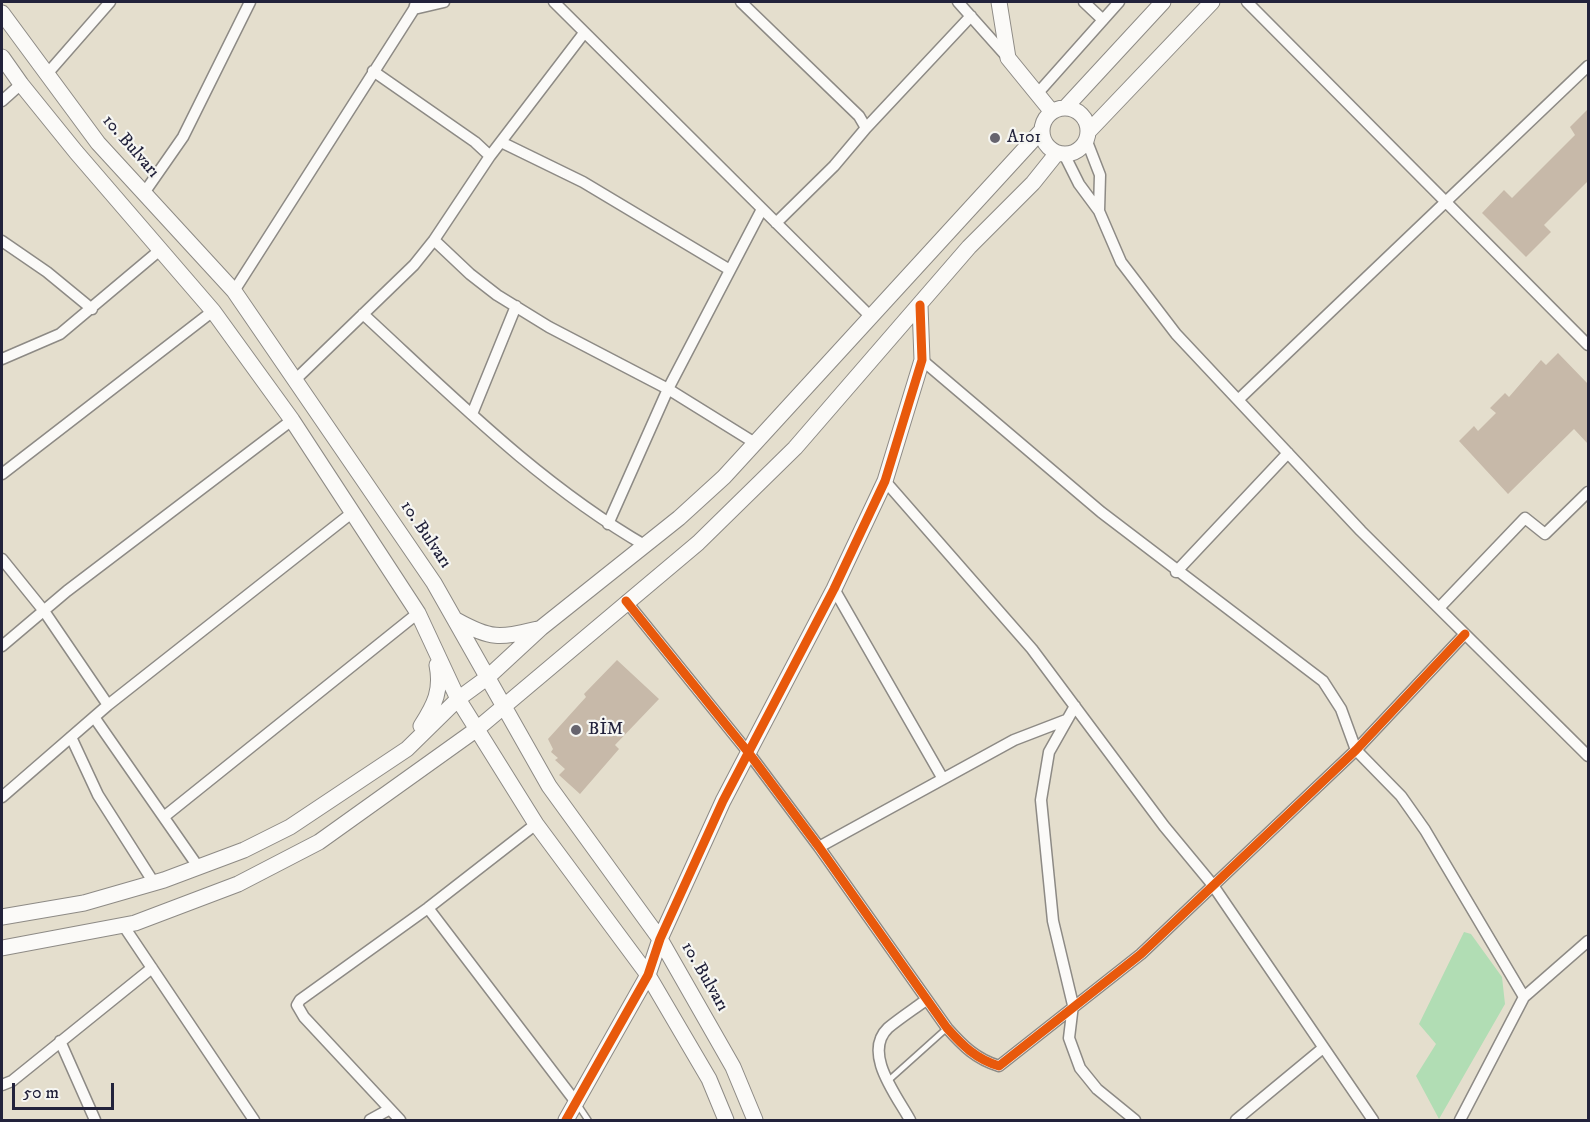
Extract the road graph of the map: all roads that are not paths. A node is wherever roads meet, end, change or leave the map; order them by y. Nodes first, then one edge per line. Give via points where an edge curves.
1 (110, 2) edge
2 (250, 2) edge
3 (444, 2) edge
4 (554, 2) edge
5 (741, 2) edge
6 (958, 2) edge
7 (999, 2) edge
8 (1084, 2) edge
9 (1119, 2) edge
10 (1163, 2) edge
11 (1212, 2) edge
12 (1247, 2) edge
13 (415, 5) edge
14 (2, 13) edge
15 (971, 16) junction
16 (1103, 20) junction
17 (584, 33) junction
18 (2, 57) edge
19 (1008, 58) junction
20 (1588, 66) edge
21 (373, 71) junction
22 (46, 74) junction
23 (21, 84) junction
24 (1036, 94) junction
25 (2, 101) edge
26 (1059, 110) junction
27 (866, 128) junction
28 (1042, 130) junction
29 (1087, 135) junction
30 (501, 142) junction
31 (1060, 153) junction
32 (490, 156) junction
33 (144, 193) junction
34 (1447, 202) junction
35 (762, 209) junction
36 (1100, 210) junction
37 (776, 223) junction
38 (434, 240) junction
39 (2, 241) edge
40 (160, 250) junction
41 (730, 270) junction
42 (234, 291) junction
43 (920, 304) junction
44 (516, 306) junction
45 (92, 309) junction
46 (213, 311) junction
47 (363, 314) junction
48 (870, 316) junction
49 (1588, 345) edge
50 (2, 359) edge
51 (922, 360) junction
52 (295, 380) junction
53 (668, 389) junction
54 (1238, 400) junction
55 (472, 414) junction
56 (291, 420) junction
57 (755, 443) junction
58 (1288, 453) junction
59 (2, 474) edge
60 (885, 481) junction
61 (1588, 492) edge
62 (353, 512) junction
63 (608, 524) junction
64 (646, 546) junction
65 (2, 559) edge
66 (1176, 572) junction
67 (834, 589) junction
68 (626, 601) junction
69 (1439, 608) junction
70 (44, 611) junction
71 (418, 613) junction
72 (455, 619) junction
73 (541, 628) junction
74 (1465, 634) junction
75 (431, 638) junction
76 (2, 646) edge
77 (488, 677) junction
78 (458, 699) junction
79 (108, 705) junction
80 (505, 705) junction
81 (1075, 706) junction
82 (94, 717) junction
83 (1066, 720) junction
84 (477, 729) junction
85 (70, 737) junction
86 (406, 749) junction
87 (1356, 750) junction
88 (748, 752) junction
89 (1588, 756) edge
90 (943, 779) junction
91 (2, 797) edge
92 (165, 816) junction
93 (536, 824) junction
94 (819, 847) junction
95 (200, 868) junction
96 (154, 883) junction
97 (1212, 884) junction
98 (428, 908) junction
99 (2, 917) edge
100 (123, 925) junction
101 (660, 939) junction
102 (1588, 941) edge
103 (2, 948) edge
104 (152, 968) junction
105 (648, 975) junction
106 (1524, 998) junction
107 (926, 1000) junction
108 (1073, 1008) junction
109 (947, 1028) junction
110 (60, 1041) junction
111 (1323, 1048) junction
112 (889, 1080) junction
113 (2, 1085) edge
114 (575, 1101) junction
115 (390, 1109) junction
116 (95, 1120) edge
117 (254, 1120) edge
118 (370, 1120) edge
119 (400, 1120) edge
120 (566, 1120) edge
121 (588, 1120) edge
122 (726, 1120) edge
123 (755, 1120) edge
124 (910, 1120) edge
125 (1135, 1120) edge
126 (1236, 1120) edge
127 (1373, 1120) edge
128 (1460, 1120) edge

1 - 22 street
2 - 33 street via 183,137
3 - 13 street
4 - 17 street
5 - 27 street via 859,116
6 - 15 street
7 - 19 main road
8 - 16 street
9 - 16 street
10 - 26 main road
11 - 29 main road
12 - 34 street
13 - 21 street
14 - 22 main road, 10. Bulvarı
15 - 19 street
15 - 27 street
16 - 24 street
17 - 30 street
17 - 35 street
18 - 23 main road
19 - 24 main road
20 - 34 street
21 - 32 street
21 - 42 street
22 - 33 main road, 10. Bulvarı via 98,143
23 - 25 street
23 - 40 main road
24 - 26 main road
26 - 28 main road via 1043,123
26 - 29 main road via 1072,109 1084,118
27 - 37 street
28 - 31 main road via 1046,144
28 - 48 main road
29 - 31 main road via 1077,150
29 - 36 street via 1100,175
30 - 32 street
30 - 41 street via 583,182
31 - 36 street
31 - 43 main road
32 - 38 street
33 - 42 main road, 10. Bulvarı
34 - 49 street
34 - 54 street
35 - 37 street
35 - 41 street
36 - 54 street via 1121,262 1176,334
37 - 48 street
38 - 44 street via 470,274
38 - 47 street via 398,282
39 - 45 street
40 - 45 street
40 - 46 main road
41 - 53 street
42 - 52 main road, 10. Bulvarı
43 - 51 main road
43 - 68 main road via 795,448 698,543
44 - 53 street
44 - 55 street
45 - 50 street via 60,334
46 - 56 main road
46 - 59 street
47 - 52 street
47 - 55 street
48 - 57 main road
51 - 60 main road
51 - 66 street
52 - 72 main road, 10. Bulvarı
53 - 57 street
53 - 63 street
54 - 58 street
55 - 63 street
56 - 62 main road
56 - 70 street
57 - 64 main road via 724,477
58 - 66 street
58 - 69 street
60 - 67 main road
60 - 81 street via 1032,649
61 - 69 street via 1545,534 1525,518
62 - 71 main road
62 - 79 street
63 - 64 street
64 - 73 main road
65 - 70 street
66 - 87 street via 1323,681 1341,709
67 - 88 main road
67 - 90 street
68 - 80 main road
68 - 88 street
69 - 74 street
70 - 76 street
70 - 79 street
71 - 75 main road
71 - 92 street
72 - 73 main road via 483,635 505,637
72 - 77 main road, 10. Bulvarı
73 - 77 main road
74 - 87 street
74 - 89 street
75 - 78 main road
75 - 86 main road via 440,682 438,693
77 - 78 main road
77 - 80 main road, 10. Bulvarı
78 - 84 main road
78 - 86 main road
79 - 82 street
80 - 84 main road
80 - 101 main road, 10. Bulvarı via 549,786
81 - 83 street
81 - 97 street
82 - 85 street
82 - 92 street
83 - 90 street via 1014,740
83 - 108 street via 1049,753 1041,800 1053,921
84 - 93 main road
84 - 100 main road via 319,842 238,884
85 - 91 street
85 - 96 street via 98,795
86 - 95 main road via 290,827
87 - 97 street
87 - 106 street via 1401,796 1425,830
88 - 94 street
88 - 101 main road
90 - 94 street
92 - 95 street
93 - 98 street
93 - 105 main road
94 - 107 street
95 - 96 main road
96 - 99 main road via 84,903
97 - 108 street via 1141,954
97 - 111 street
98 - 114 street
98 - 115 street via 297,1005
100 - 103 main road
100 - 104 street
101 - 105 main road
101 - 123 main road, 10. Bulvarı via 733,1067
102 - 106 street
104 - 110 street
104 - 117 street
105 - 114 main road
105 - 122 main road via 710,1079
106 - 128 street
107 - 109 street
107 - 112 street via 887,1029 878,1042 879,1060
108 - 109 street via 999,1066 965,1048
108 - 125 street via 1069,1038 1080,1068 1097,1089
109 - 112 lane
110 - 113 street
110 - 116 street
111 - 126 street
111 - 127 street
112 - 124 street
114 - 120 main road
114 - 121 lane
115 - 118 street
115 - 119 street

